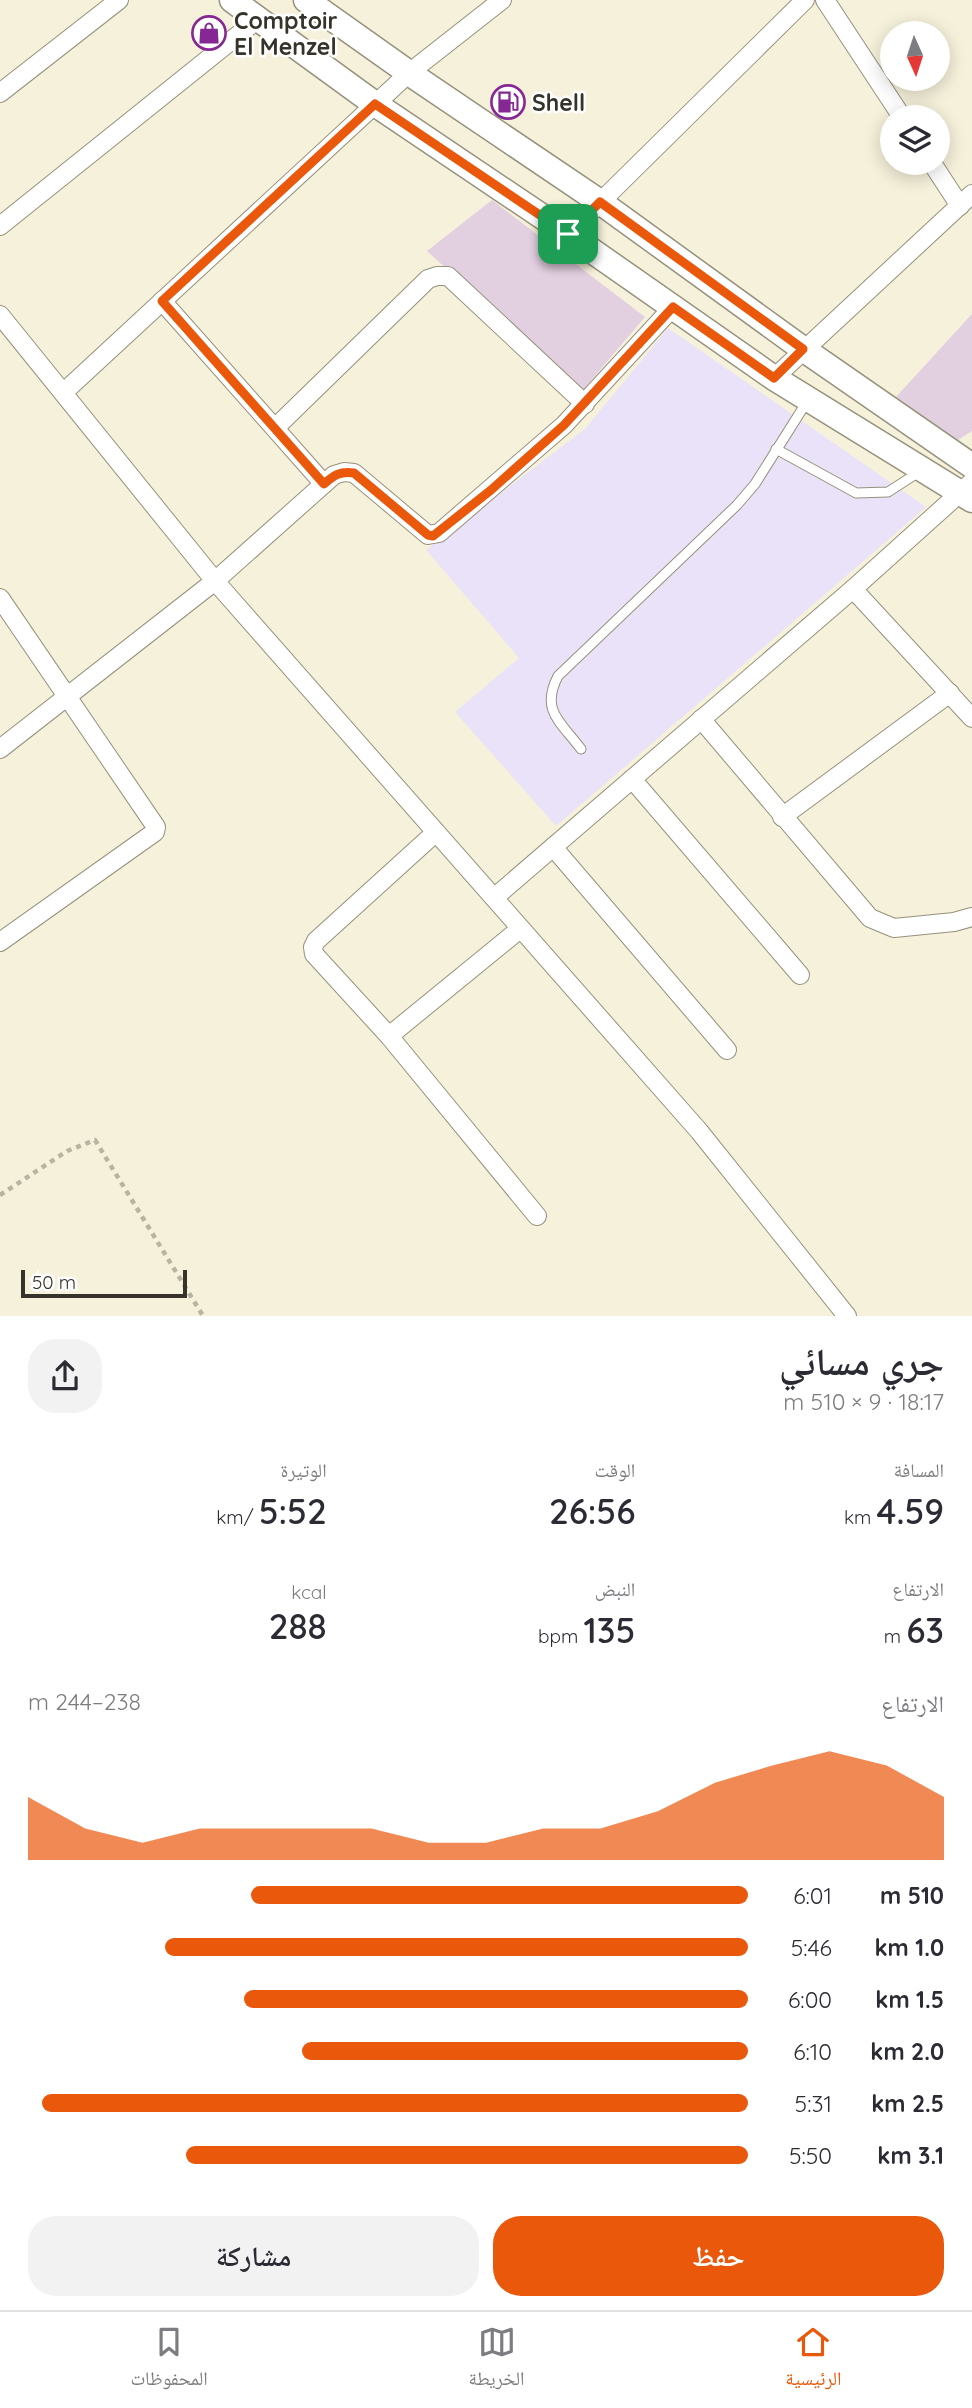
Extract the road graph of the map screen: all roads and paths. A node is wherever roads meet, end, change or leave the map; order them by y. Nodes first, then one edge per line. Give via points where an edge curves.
1 (119, 0) edge
2 (232, 0) edge
3 (306, 0) edge
4 (502, 0) edge
5 (805, 0) edge
6 (825, 0) edge
7 (258, 19) junction
8 (408, 73) junction
9 (0, 93) edge
10 (375, 104) junction
11 (894, 105) edge
12 (943, 175) edge
13 (966, 200) edge
14 (600, 202) junction
15 (0, 226) edge
16 (568, 234) junction
17 (162, 301) junction
18 (673, 307) junction
19 (0, 315) edge
20 (803, 349) junction
21 (774, 378) junction
22 (64, 392) junction
23 (808, 399) junction
24 (585, 404) junction
25 (275, 428) junction
26 (776, 449) junction
27 (972, 466) edge
28 (923, 469) junction
29 (324, 484) junction
30 (968, 492) edge
31 (215, 581) junction
32 (853, 589) junction
33 (0, 598) edge
34 (950, 693) junction
35 (69, 697) junction
36 (972, 718) edge
37 (701, 719) junction
38 (0, 749) edge
39 (581, 749) dead end
40 (632, 779) junction
41 (782, 817) junction
42 (435, 833) junction
43 (553, 846) junction
44 (495, 897) junction
45 (972, 917) edge
46 (520, 929) junction
47 (0, 942) edge
48 (800, 975) dead end
49 (388, 1036) junction
50 (727, 1050) dead end
51 (0, 1195) edge
52 (537, 1216) dead end
53 (202, 1316) edge
54 (847, 1316) edge

1 - 9 street
2 - 7 main road
3 - 8 main road
4 - 8 street
5 - 14 street
6 - 11 street
7 - 10 main road
7 - 15 street
8 - 10 street
8 - 14 main road
10 - 16 main road
10 - 17 street
12 - 13 street
13 - 20 street
14 - 16 street
14 - 20 main road
16 - 18 main road
17 - 22 street
17 - 25 street
18 - 21 main road
18 - 24 street
19 - 22 street
20 - 21 street
20 - 27 main road
21 - 23 main road
22 - 31 street
23 - 26 lane
23 - 28 main road
24 - 25 street via 448,276 438,276 428,279
24 - 29 street via 502,481 433,536 354,473 334,475
25 - 29 street
26 - 28 lane via 856,493 888,492
26 - 39 lane via 737,505 558,676 550,708
28 - 30 main road
29 - 31 street
30 - 32 street
31 - 35 street
31 - 42 street
32 - 34 street
32 - 37 street
33 - 35 street
34 - 36 street
34 - 41 street
35 - 38 street
35 - 47 street via 153,820 155,832
37 - 40 street
37 - 41 street
40 - 43 street
40 - 48 street
41 - 45 street via 870,918 894,928
42 - 44 street
42 - 49 street via 313,947 314,954
43 - 44 street
43 - 50 street
44 - 46 street
46 - 49 street
46 - 54 street via 699,1130
49 - 52 street
51 - 53 path via 67,1151 95,1140

